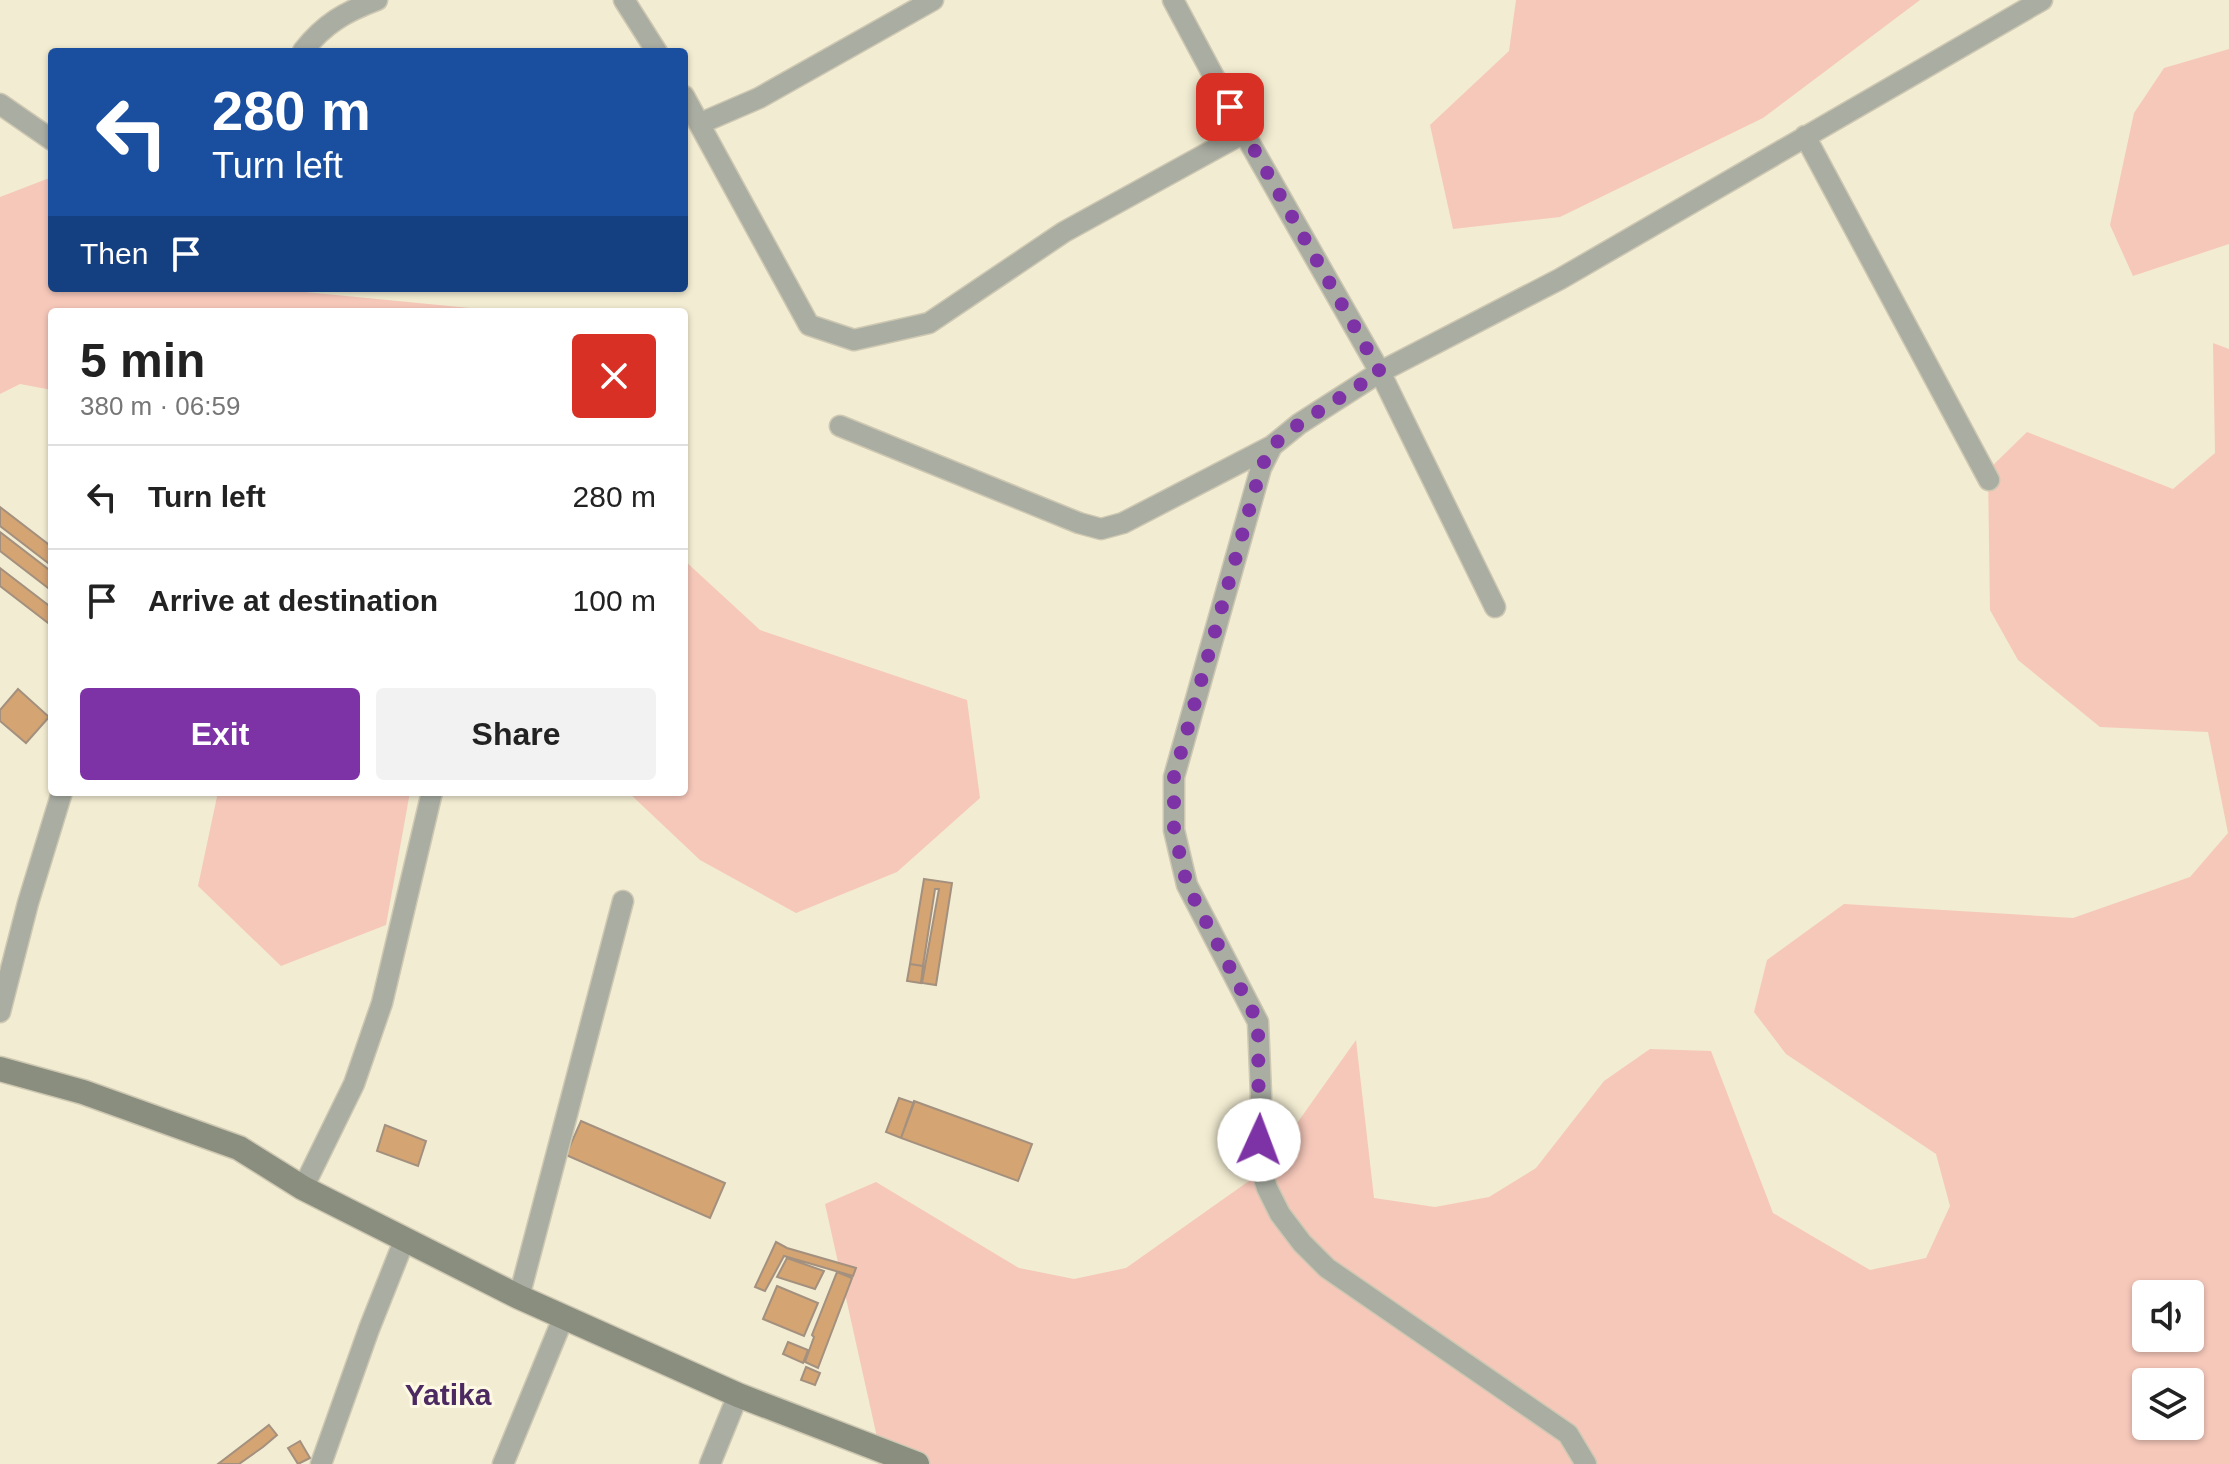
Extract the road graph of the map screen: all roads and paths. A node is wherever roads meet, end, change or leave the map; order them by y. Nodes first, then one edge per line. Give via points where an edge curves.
1 (377, 0) edge
2 (624, 0) edge
3 (933, 0) edge
4 (1173, 0) edge
5 (2042, 0) edge
6 (305, 48) edge
7 (654, 48) edge
8 (688, 102) edge
9 (0, 104) edge
10 (701, 123) junction
11 (1244, 133) junction
12 (1805, 136) junction
13 (48, 137) edge
14 (1380, 372) junction
15 (840, 426) dead end
16 (1272, 446) junction
17 (1989, 480) dead end
18 (1495, 607) dead end
19 (61, 796) edge
20 (431, 796) edge
21 (623, 901) dead end
22 (0, 1012) edge
23 (0, 1069) edge
24 (303, 1188) junction
25 (404, 1241) junction
26 (519, 1297) junction
27 (564, 1316) junction
28 (738, 1395) junction
29 (907, 1462) edge
30 (321, 1464) edge
31 (503, 1464) edge
32 (710, 1464) edge
33 (1586, 1464) edge

1 - 6 street via 321,29
2 - 7 street
3 - 10 street via 759,98
4 - 11 street
5 - 12 street
8 - 10 street
9 - 13 street
10 - 11 street via 809,325 854,340 929,323 1064,232
11 - 14 street
12 - 14 street via 1560,279
12 - 17 street
14 - 16 street
14 - 18 street
15 - 16 street via 1101,529 1123,523
16 - 33 street via 1261,468 1174,777 1174,830 1187,885 1258,1022 1259,1162 1267,1188 1280,1214 1327,1268 1568,1434
19 - 22 street
20 - 24 street via 382,1003 354,1084
21 - 26 street
23 - 24 main road via 83,1092 239,1148
24 - 25 main road
25 - 26 main road
25 - 30 street
26 - 27 main road
27 - 28 main road
27 - 31 street
28 - 29 main road
28 - 32 street

